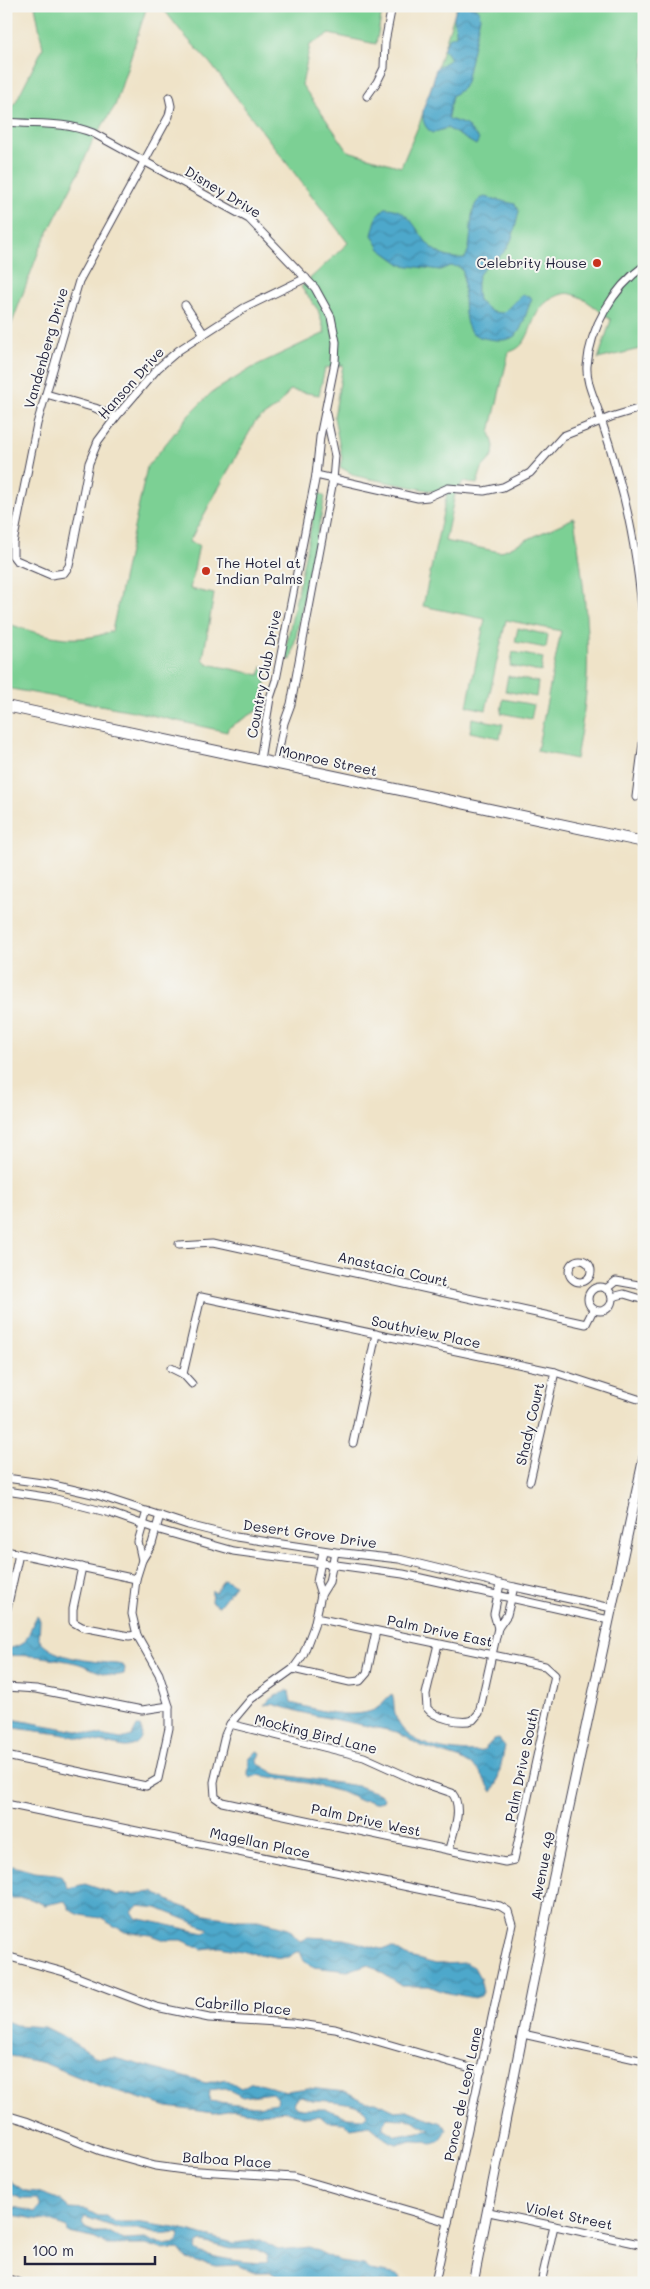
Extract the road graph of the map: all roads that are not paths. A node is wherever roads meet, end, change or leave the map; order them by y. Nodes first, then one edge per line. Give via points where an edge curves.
1 (392, 6) edge
2 (367, 96) dead end
3 (169, 97) dead end
4 (6, 122) edge
5 (145, 161) junction
6 (644, 266) edge
7 (306, 278) junction
8 (185, 305) dead end
9 (204, 334) junction
10 (46, 394) junction
11 (644, 407) edge
12 (325, 410) junction
13 (116, 417) junction
14 (601, 420) junction
15 (316, 476) junction
16 (332, 480) junction
17 (64, 573) joint
18 (643, 604) edge
19 (644, 630) edge
20 (6, 706) edge
21 (644, 735) edge
22 (260, 760) junction
23 (276, 764) junction
24 (641, 785) edge
25 (636, 797) dead end
26 (644, 842) edge
27 (179, 1244) dead end
28 (586, 1280) dead end
29 (644, 1286) edge
30 (592, 1289) junction
31 (606, 1289) junction
32 (612, 1297) junction
33 (644, 1300) edge
34 (593, 1310) junction
35 (376, 1334) junction
36 (171, 1368) dead end
37 (555, 1372) junction
38 (183, 1374) junction
39 (192, 1384) dead end
40 (644, 1401) edge
41 (353, 1443) dead end
42 (644, 1457) edge
43 (6, 1478) edge
44 (530, 1481) dead end
45 (6, 1492) edge
46 (147, 1511) junction
47 (160, 1515) junction
48 (143, 1525) junction
49 (156, 1529) junction
50 (323, 1550) junction
51 (6, 1551) edge
52 (335, 1552) junction
53 (19, 1554) junction
54 (142, 1560) junction
55 (320, 1563) junction
56 (332, 1565) junction
57 (82, 1566) junction
58 (136, 1579) junction
59 (500, 1584) junction
60 (514, 1587) junction
61 (321, 1595) junction
62 (498, 1596) junction
63 (511, 1599) junction
64 (612, 1608) junction
65 (6, 1613) edge
66 (316, 1618) junction
67 (609, 1620) junction
68 (498, 1628) junction
69 (376, 1631) junction
70 (137, 1635) junction
71 (438, 1644) junction
72 (492, 1655) junction
73 (293, 1669) junction
74 (555, 1675) joint
75 (6, 1687) edge
76 (169, 1706) junction
77 (230, 1724) junction
78 (6, 1756) edge
79 (6, 1804) edge
80 (449, 1849) junction
81 (514, 1860) joint
82 (508, 1911) joint
83 (6, 1956) edge
84 (523, 2034) junction
85 (644, 2061) edge
86 (480, 2071) junction
87 (6, 2115) edge
88 (489, 2212) junction
89 (448, 2222) junction
90 (554, 2226) junction
91 (644, 2245) edge
92 (6, 2278) edge
93 (20, 2283) edge
94 (435, 2283) edge
95 (473, 2283) edge
96 (541, 2283) edge

1 - 2 street via 384,68
3 - 5 street, Vandenberg Drive via 169,116
4 - 5 street, Disney Drive via 72,125
5 - 7 street, Disney Drive via 249,219
5 - 10 street, Vandenberg Drive via 79,281
6 - 14 street via 629,278 604,312 592,343 587,375
7 - 9 street, Hanson Drive via 255,302
7 - 12 street, Disney Drive via 324,302 334,329 336,352
8 - 9 street
9 - 13 street, Hanson Drive via 168,358
10 - 13 street
10 - 17 street, Vandenberg Drive via 37,424 13,556 20,564 51,575
11 - 14 street
12 - 15 street, Disney Drive
12 - 16 street, Disney Drive via 335,456
13 - 17 street, Hanson Drive via 98,441 89,462 69,566
14 - 16 street via 563,436 530,473 495,490 448,488 418,498
14 - 18 street via 627,510
15 - 16 street
15 - 22 street, Country Club Drive
16 - 23 street, Country Club Drive
18 - 19 street
20 - 22 main road, Monroe Street
21 - 24 street
22 - 23 main road, Monroe Street
23 - 26 main road, Monroe Street
24 - 25 street
27 - 34 street, Anastacia Court via 214,1242 586,1324
28 - 30 street
29 - 31 street via 616,1281
30 - 31 street
30 - 34 street via 587,1297
31 - 32 street
32 - 33 street via 624,1294
32 - 34 street, Anastacia Court via 606,1310
35 - 37 street, Southview Place
35 - 38 street, Southview Place via 201,1297
35 - 41 street
36 - 38 street
37 - 40 street, Southview Place
37 - 44 street, Shady Court
38 - 39 street
42 - 64 street, Avenue 49
43 - 46 street, Desert Grove Drive via 75,1489
45 - 48 street, Desert Grove Drive via 80,1505
46 - 47 street, Desert Grove Drive
46 - 48 street
47 - 49 street
47 - 50 street, Desert Grove Drive via 236,1537
48 - 49 street, Desert Grove Drive
48 - 54 street via 138,1542
49 - 54 street via 152,1544
49 - 55 street, Desert Grove Drive via 232,1551
50 - 52 street, Desert Grove Drive
50 - 55 street
51 - 53 street
52 - 56 street
52 - 59 street, Desert Grove Drive via 399,1559
53 - 57 street
53 - 65 street
54 - 58 street
55 - 56 street, Desert Grove Drive
55 - 61 street via 317,1582
56 - 61 street via 329,1582
56 - 62 street, Desert Grove Drive via 403,1574
57 - 58 street
57 - 70 street via 73,1622 82,1628
58 - 70 street via 132,1614
59 - 60 street, Desert Grove Drive
59 - 62 street
60 - 63 street
60 - 64 street, Desert Grove Drive
61 - 66 street
62 - 63 street, Desert Grove Drive
62 - 68 street via 494,1614
63 - 67 street, Desert Grove Drive
63 - 68 street via 507,1615
64 - 67 street, Avenue 49
66 - 69 street, Palm Drive East
66 - 73 street via 308,1644
67 - 84 street, Avenue 49
68 - 72 street
69 - 71 street, Palm Drive East
69 - 73 street via 367,1673 360,1681 350,1682
70 - 76 street via 160,1674
71 - 72 street, Palm Drive East
71 - 72 street via 425,1703 434,1715 462,1721 473,1720 479,1713
72 - 74 street, Palm Drive East via 546,1666
73 - 77 street via 251,1699
74 - 81 street, Palm Drive South
75 - 76 street via 36,1689 142,1710
76 - 78 street via 169,1728 156,1783 146,1786
77 - 80 street, Mocking Bird Lane via 364,1756 417,1781 452,1793 458,1810
77 - 80 street, Palm Drive West via 214,1782 215,1797 222,1802
79 - 82 street, Magellan Place via 500,1906
80 - 81 street, Palm Drive West via 505,1862
82 - 86 street, Ponce de Leon Lane via 512,1924
83 - 86 street, Cabrillo Place via 64,1972 156,2007 209,2018 335,2029
84 - 85 street
84 - 88 street, Avenue 49
86 - 89 street, Ponce de Leon Lane
87 - 89 street, Balboa Place via 102,2151 155,2166 293,2177
88 - 90 street, Violet Street
88 - 95 street, Avenue 49
89 - 94 street, Ponce de Leon Lane
90 - 91 street, Violet Street
90 - 96 street
92 - 93 street

